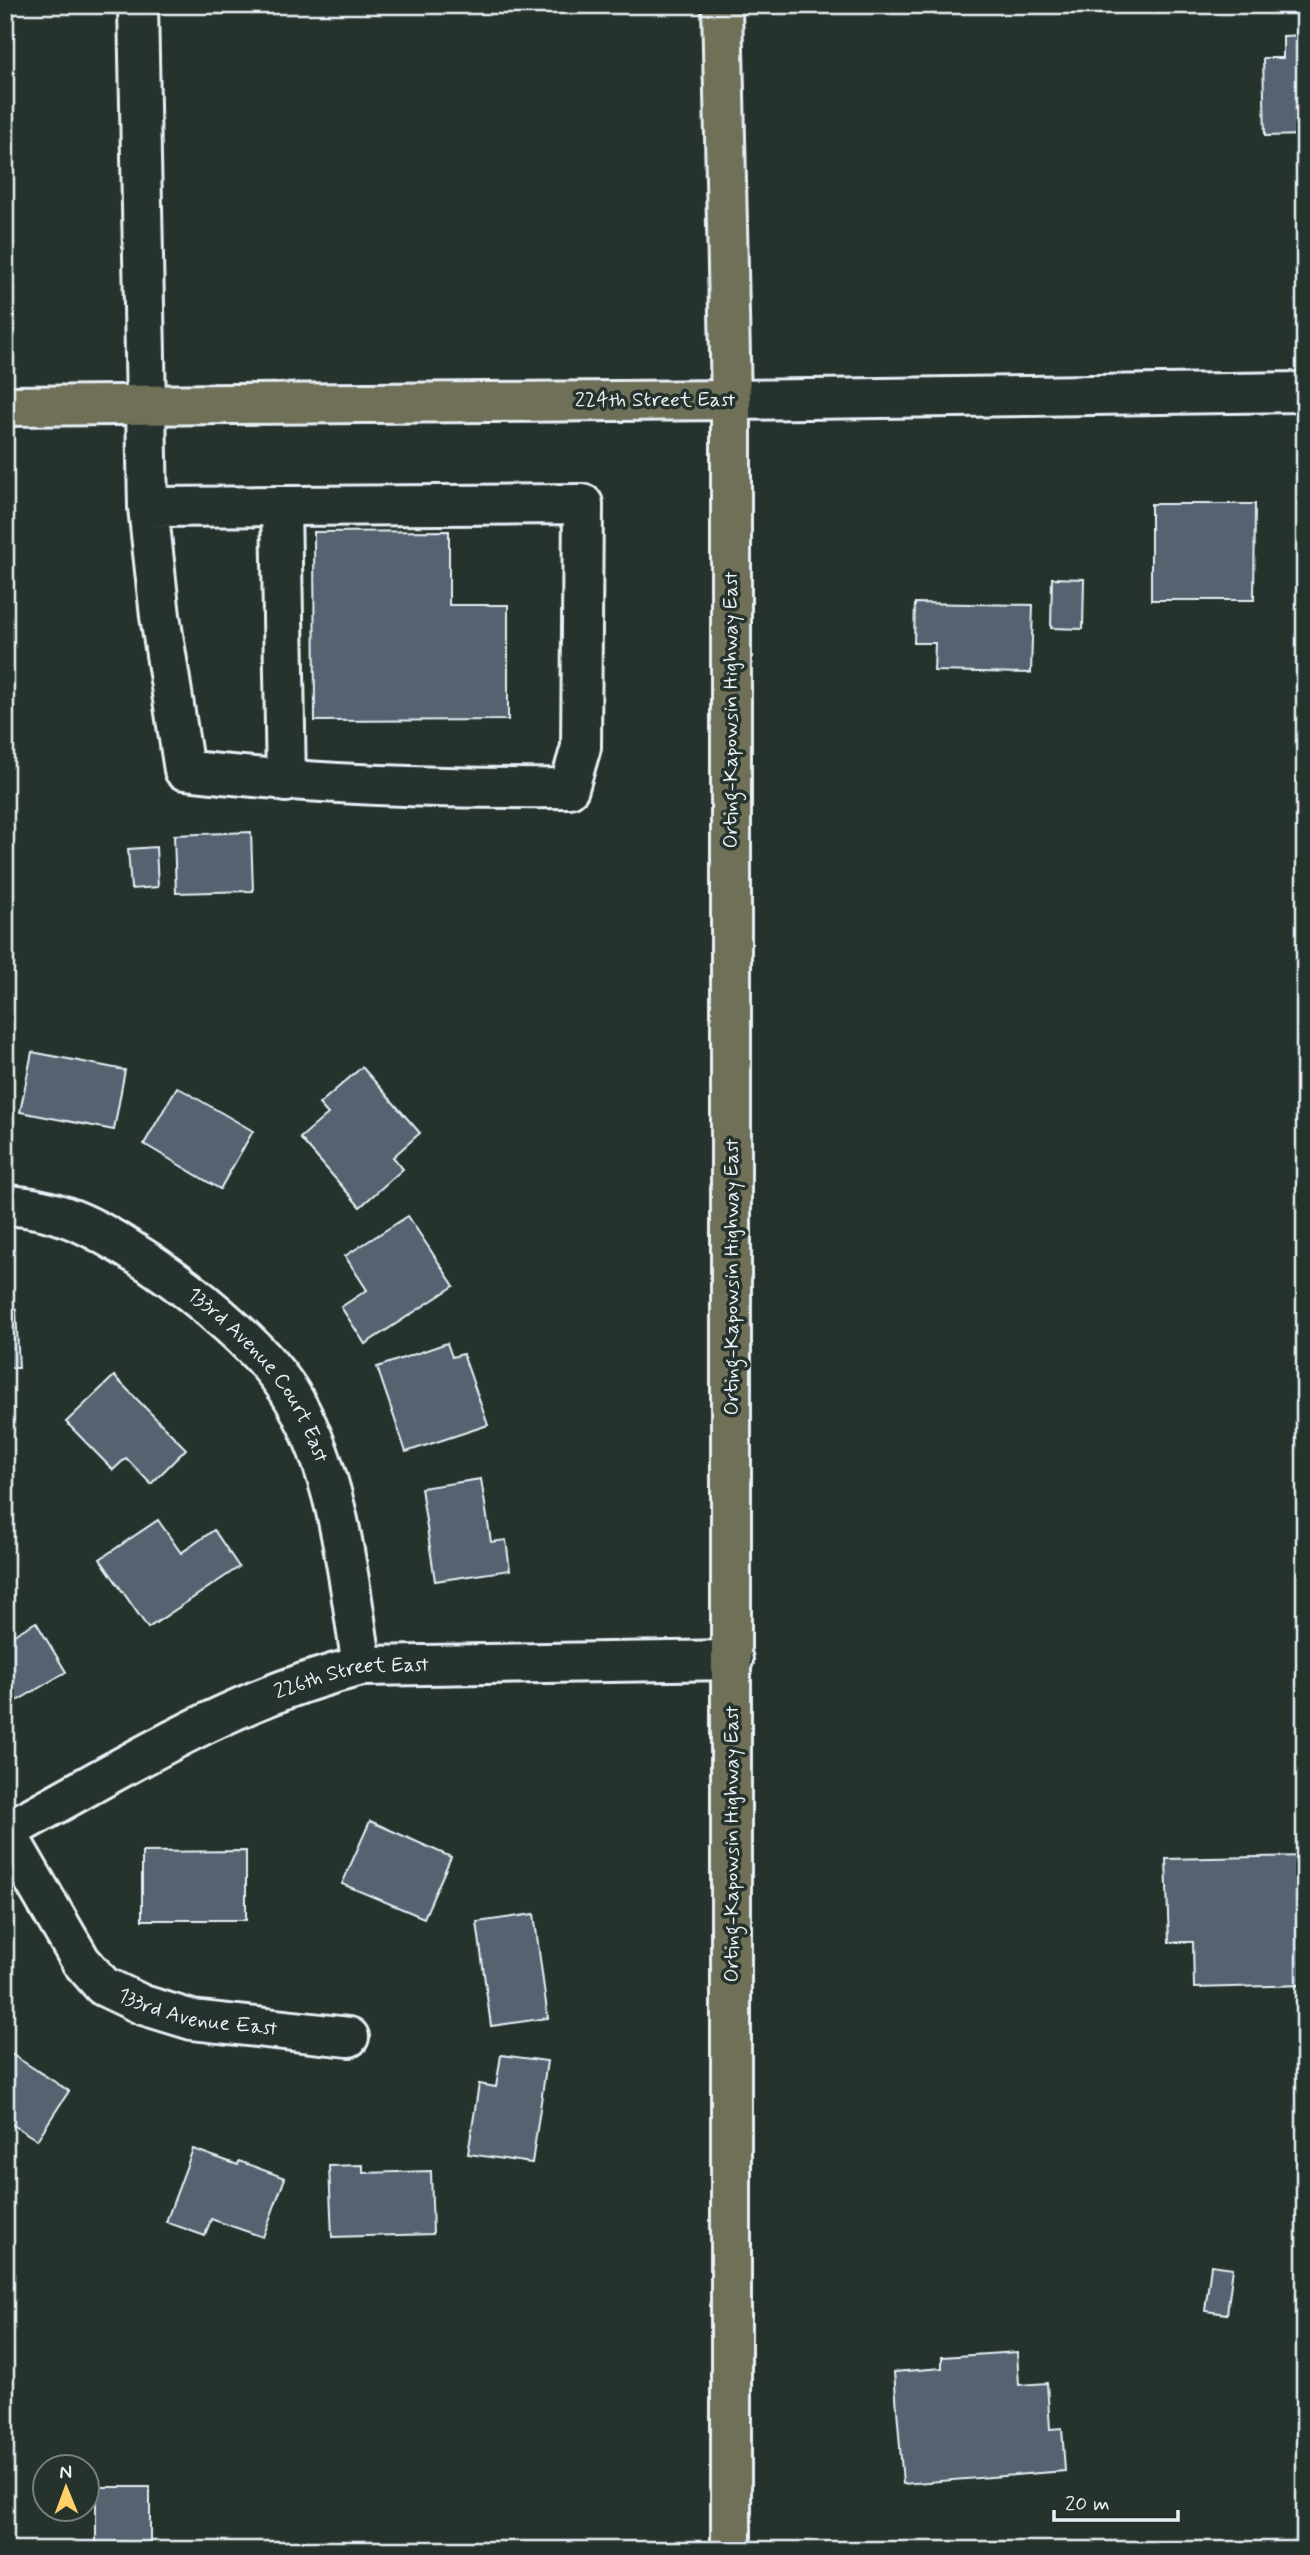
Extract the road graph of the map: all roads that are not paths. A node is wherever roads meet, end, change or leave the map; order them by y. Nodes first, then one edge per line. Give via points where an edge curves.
1 (138, 5) edge
2 (722, 5) edge
3 (1305, 392) edge
4 (731, 400) junction
5 (144, 404) junction
6 (5, 406) edge
7 (281, 506) junction
8 (148, 507) junction
9 (286, 782) junction
10 (5, 1205) edge
11 (733, 1660) junction
12 (362, 1666) junction
13 (5, 1832) edge
14 (349, 2037) dead end
15 (731, 2550) edge

1 - 5 street
2 - 4 main road, Orting-Kapowsin Highway East
3 - 4 street, 224th Street East
4 - 5 main road, 224th Street East
4 - 11 main road, Orting-Kapowsin Highway East
5 - 6 main road, 224th Street East
5 - 8 street
7 - 8 street
7 - 9 street
7 - 9 street via 583,504 581,747 569,789
8 - 9 street via 184,770
10 - 12 street, 133rd Avenue Court East via 67,1214 104,1233 175,1281 274,1369 312,1438 337,1510
11 - 12 street, 226th Street East
11 - 15 main road, Orting-Kapowsin Highway East
12 - 13 street, 226th Street East via 267,1695
13 - 14 street, 133rd Avenue East via 80,1961 103,1986 192,2020

